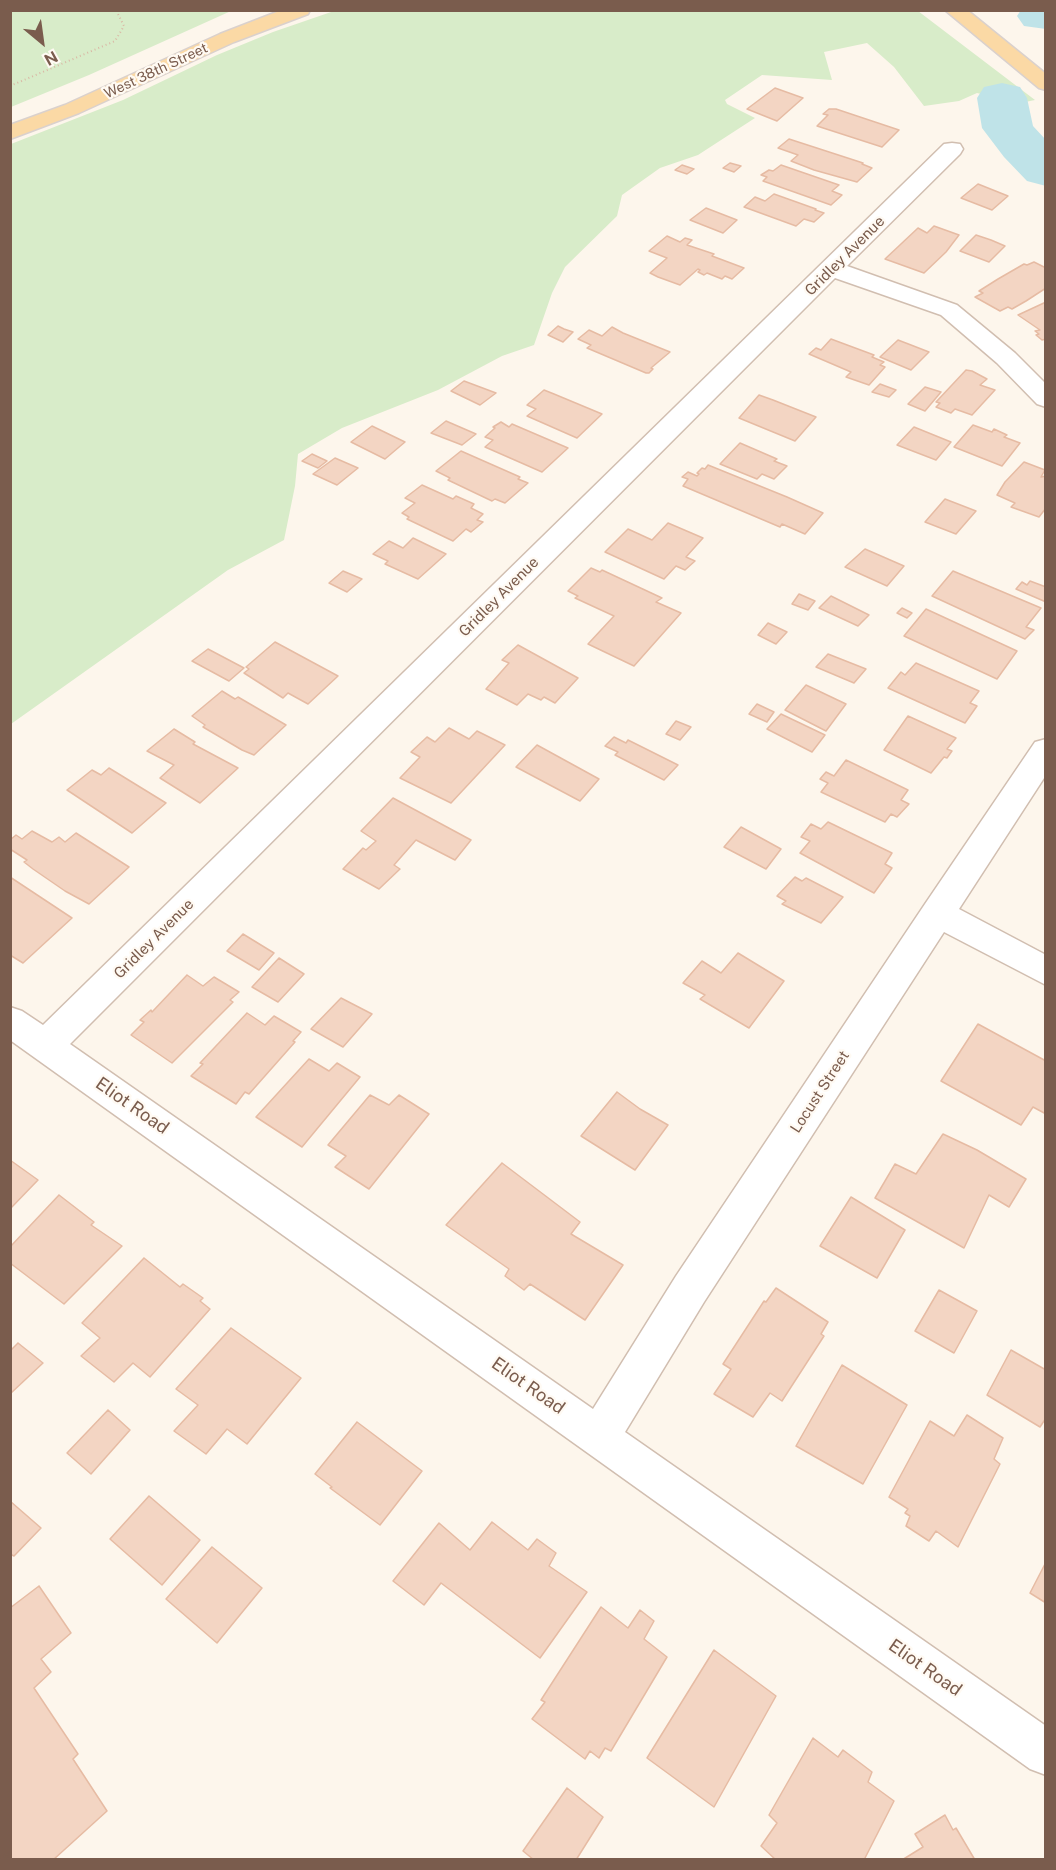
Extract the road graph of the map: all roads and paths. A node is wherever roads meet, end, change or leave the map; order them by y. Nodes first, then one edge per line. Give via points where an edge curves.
1 (116, 10) edge
2 (246, 10) edge
3 (301, 10) edge
4 (954, 10) edge
5 (206, 27) dead end
6 (129, 62) dead end
7 (1046, 84) edge
8 (10, 86) edge
9 (10, 113) edge
10 (10, 133) edge
11 (952, 149) dead end
12 (832, 269) junction
13 (1046, 399) edge
14 (1046, 750) edge
15 (937, 913) junction
16 (1046, 971) edge
17 (10, 1021) edge
18 (46, 1045) junction
19 (599, 1436) junction
20 (1046, 1753) edge

1 - 8 path via 124,26 115,41
2 - 5 main road, West 38th Street
3 - 10 main road, West 38th Street via 227,38
4 - 7 main road
6 - 9 main road, West 38th Street
11 - 12 street, Gridley Avenue
12 - 13 street via 949,310
12 - 18 street, Gridley Avenue
14 - 15 street, Locust Street
15 - 16 street
15 - 19 street, Locust Street via 696,1279
17 - 18 street, Eliot Road
18 - 19 street, Eliot Road
19 - 20 street, Eliot Road

